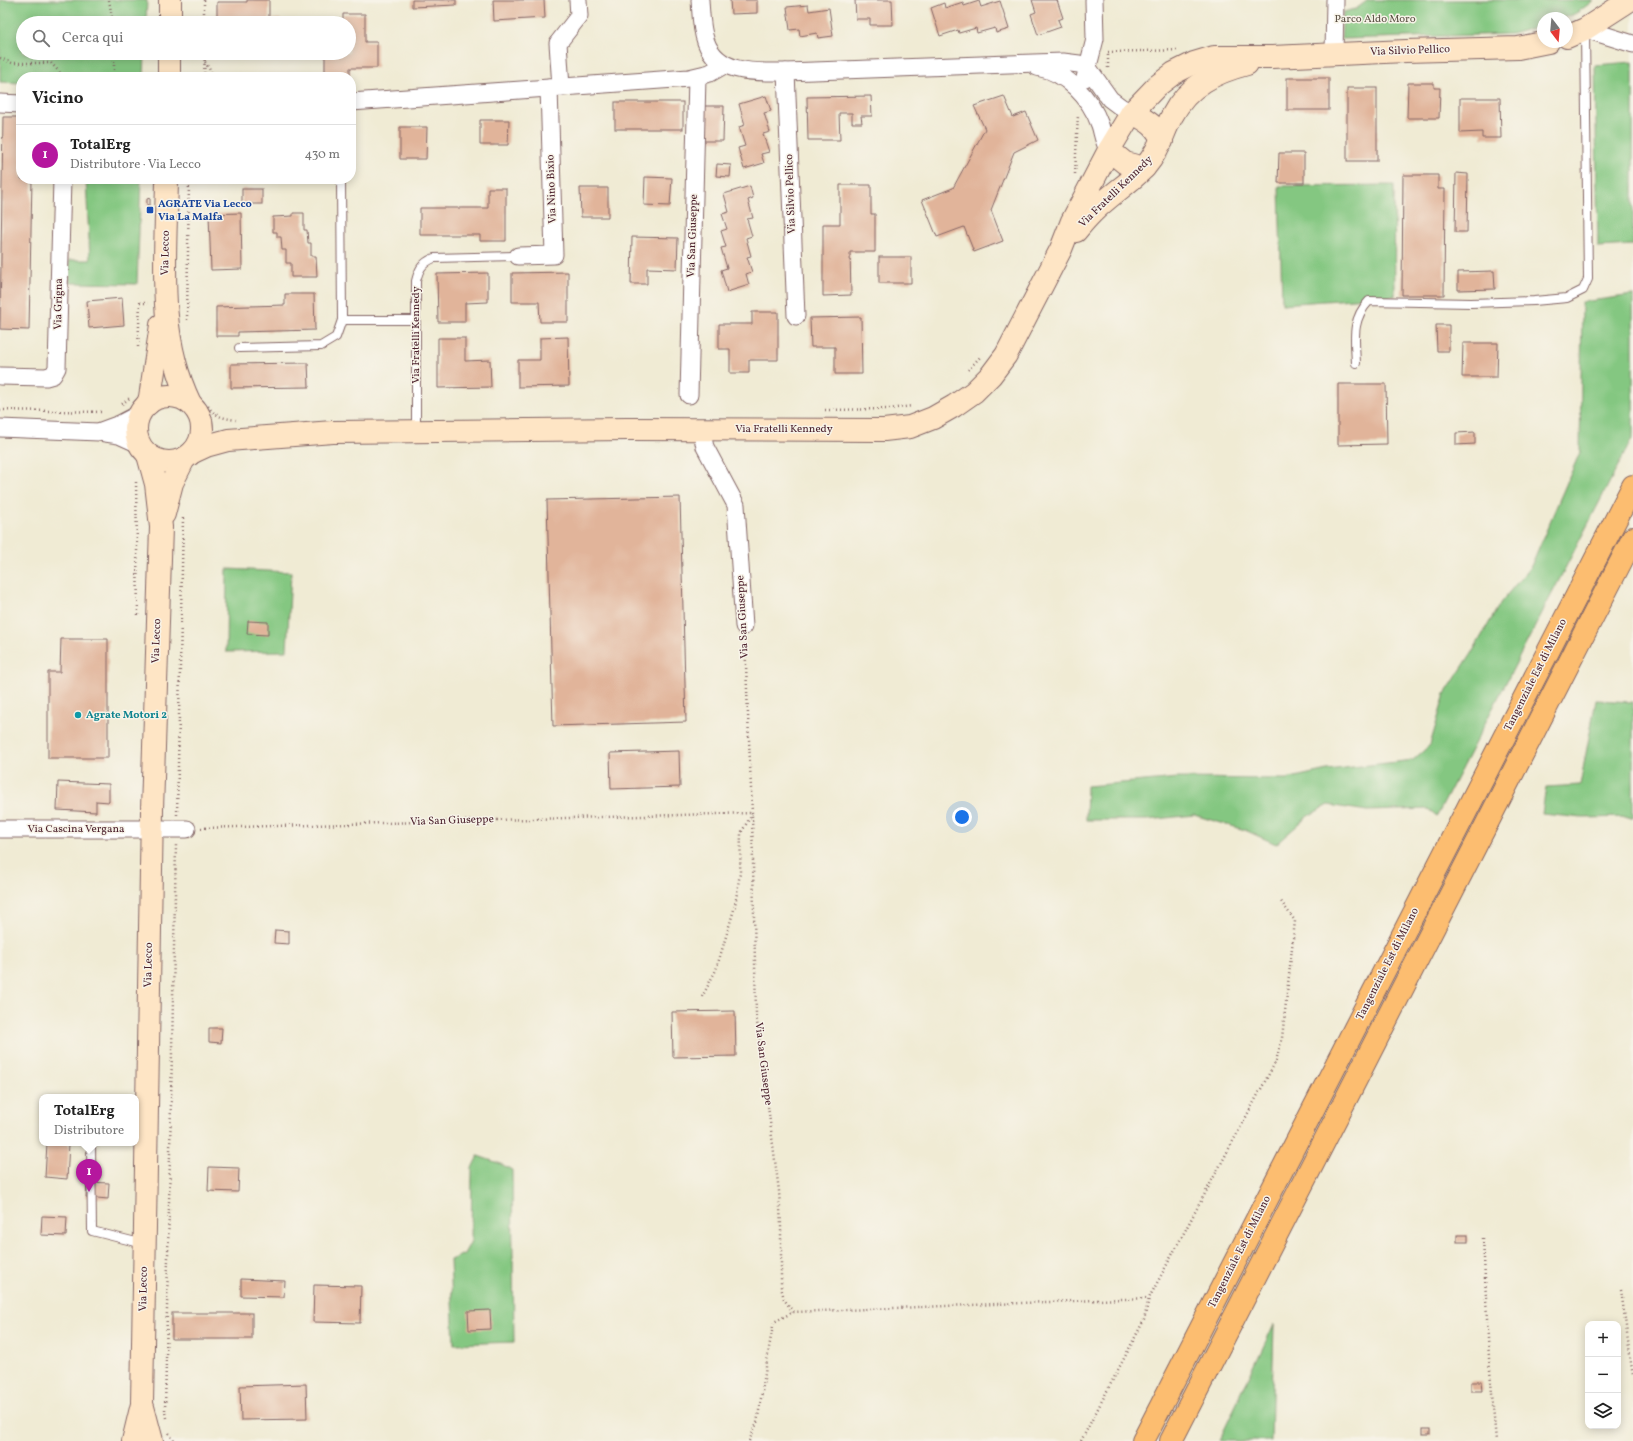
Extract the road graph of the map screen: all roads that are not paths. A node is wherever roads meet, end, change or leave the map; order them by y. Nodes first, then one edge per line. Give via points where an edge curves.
1 (170, 0) edge
2 (578, 0) edge
3 (700, 0) edge
4 (1094, 0) edge
5 (1335, 0) edge
6 (1630, 0) edge
7 (170, 16) edge
8 (1576, 33) edge
9 (1537, 44) edge
10 (1633, 44) edge
11 (1334, 54) junction
12 (1272, 58) junction
13 (170, 60) edge
14 (719, 61) junction
15 (1017, 64) junction
16 (1088, 68) junction
17 (169, 72) edge
18 (786, 72) junction
19 (697, 78) junction
20 (555, 87) junction
21 (1082, 94) junction
22 (356, 102) edge
23 (0, 103) edge
24 (16, 104) edge
25 (1132, 112) junction
26 (1109, 150) junction
27 (1154, 154) junction
28 (62, 184) edge
29 (167, 184) edge
30 (341, 184) edge
31 (1061, 249) junction
32 (518, 256) joint
33 (165, 304) junction
34 (796, 316) dead end
35 (342, 320) junction
36 (416, 320) junction
37 (239, 348) dead end
38 (1356, 363) dead end
39 (0, 376) edge
40 (689, 395) dead end
41 (142, 403) junction
42 (198, 405) junction
43 (0, 428) edge
44 (701, 429) junction
45 (99, 432) junction
46 (416, 432) junction
47 (244, 438) junction
48 (144, 449) junction
49 (189, 456) junction
50 (1633, 486) edge
51 (161, 526) junction
52 (1633, 538) edge
53 (744, 626) road end
54 (0, 829) edge
55 (152, 829) junction
56 (182, 829) road end
57 (141, 1127) edge
58 (91, 1146) edge
59 (144, 1244) junction
60 (142, 1404) junction
61 (133, 1441) edge
62 (152, 1441) edge
63 (1143, 1441) edge
64 (1171, 1441) edge

1 - 7 street
2 - 20 street, Via Nino Bixio via 579,16 558,43
3 - 14 street via 702,29 706,43
4 - 16 street via 1095,39
5 - 11 street
6 - 8 street
8 - 10 street
8 - 38 lane via 1588,279 1583,290 1567,298 1534,301 1369,301 1357,317
9 - 11 street, Via Silvio Pellico via 1518,48
11 - 12 street, Via Silvio Pellico
12 - 25 street, Via Silvio Pellico via 1214,57 1194,63 1174,73
12 - 27 street, Via Silvio Pellico via 1226,70 1205,79 1180,103
13 - 17 street
14 - 18 street via 744,71
14 - 19 street via 710,73
15 - 16 street via 1063,62
15 - 18 street
15 - 21 street via 1058,74
16 - 21 street
16 - 25 street via 1110,99
18 - 34 street, Via Silvio Pellico
19 - 20 street
19 - 40 street, Via San Giuseppe
20 - 22 street
20 - 32 street, Via Nino Bixio via 554,255
21 - 26 street via 1095,113 1104,144
23 - 24 street
25 - 26 street, Via Silvio Pellico
25 - 27 street via 1158,130
26 - 27 street via 1125,163
26 - 31 street, Via Fratelli Kennedy via 1072,221
27 - 31 street, Via Fratelli Kennedy via 1092,212
28 - 39 street, Via Grigna via 58,368 53,375 46,376
29 - 33 street, Via Lecco
30 - 35 lane
31 - 44 street, Via Fratelli Kennedy via 1006,355 991,375 974,392 933,418 910,426 884,430
32 - 36 lane, Via Fratelli Kennedy via 434,258 425,262 419,269 416,281
33 - 41 street, Via Lecco via 150,397
33 - 42 street, Via Lecco via 170,346 176,368
35 - 36 lane
35 - 37 lane via 336,337 322,346
36 - 46 lane, Via Fratelli Kennedy
41 - 42 street via 167,396 178,397
41 - 45 street via 120,424
41 - 48 street, Via Lecco via 136,428
42 - 47 street, Via Fratelli Kennedy via 210,424
42 - 49 street, Via Lecco via 202,435 199,445
43 - 45 street
44 - 46 street, Via Fratelli Kennedy
44 - 53 street, Via San Giuseppe via 706,447 736,506
45 - 48 street via 119,435
46 - 47 street, Via Fratelli Kennedy via 329,432
47 - 49 street, Via Fratelli Kennedy via 217,442
48 - 49 street via 156,460 166,462 176,462
48 - 51 street, Via Lecco via 156,484
49 - 51 street, Via Lecco via 172,483
50 - 63 highway, Tangenziale Est di Milano
51 - 55 street, Via Lecco
52 - 64 highway
54 - 55 street, Via Cascina Vergana
55 - 56 street
55 - 57 street, Via Lecco
57 - 59 street, Via Lecco
58 - 59 lane via 92,1231
59 - 60 street, Via Lecco
60 - 61 street, Via Lecco
60 - 62 street, Via Lecco

